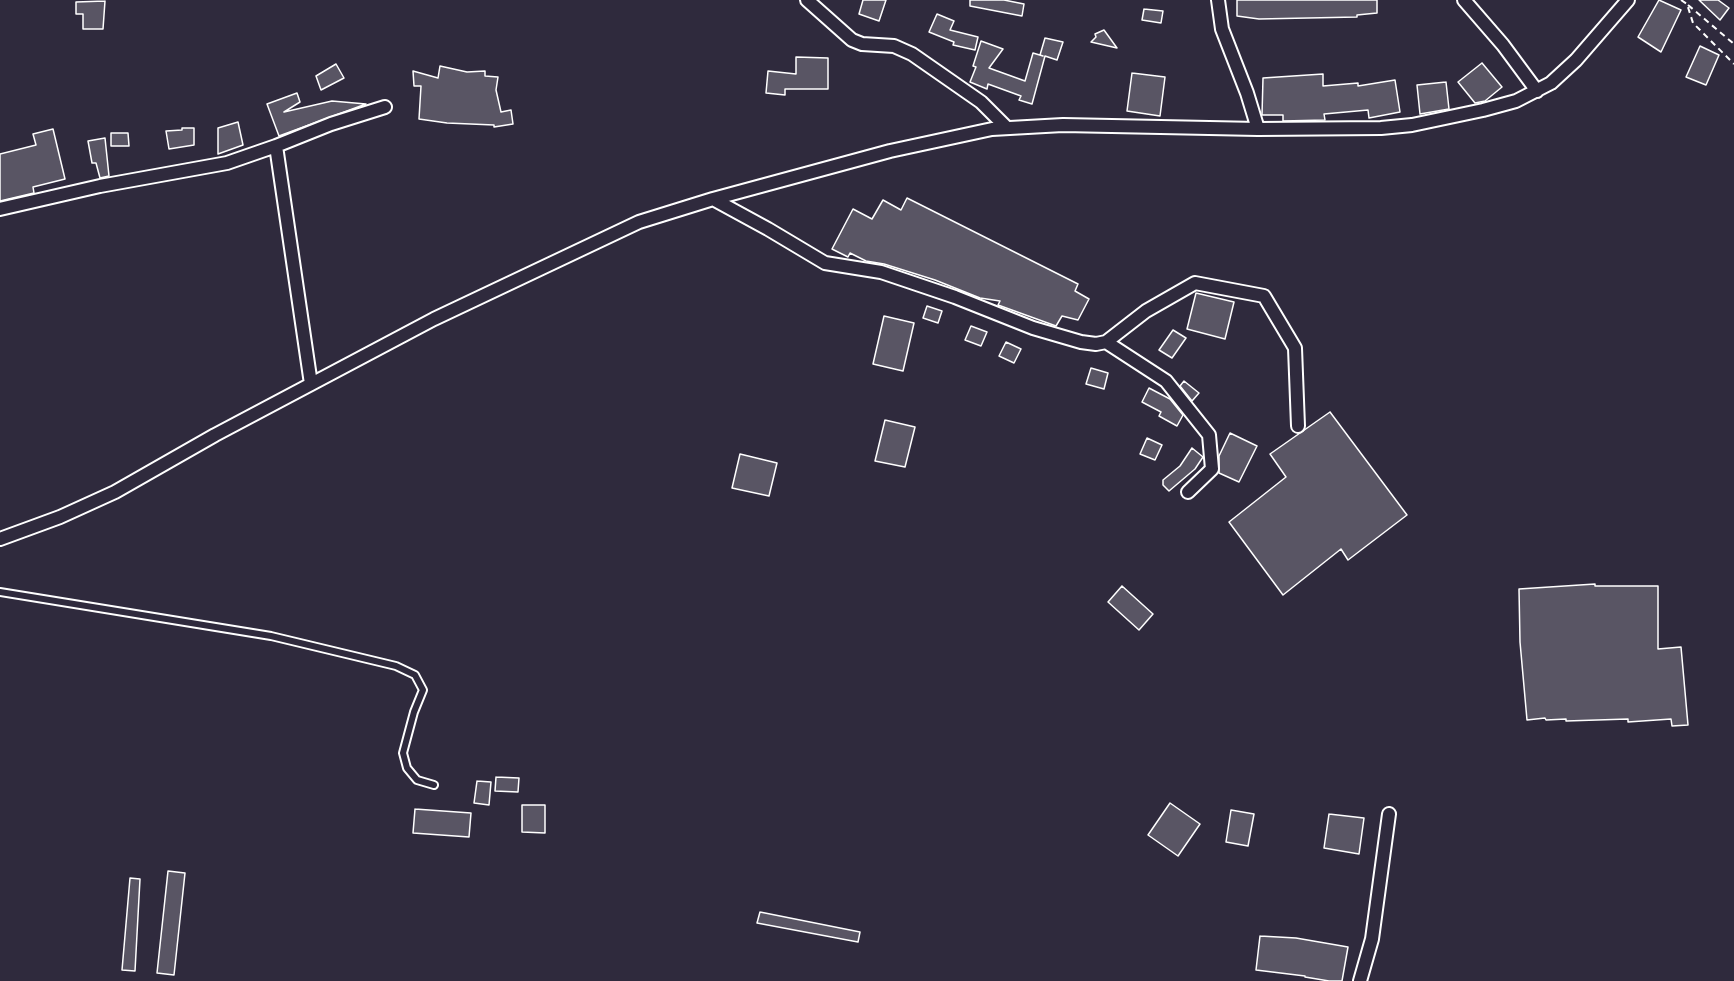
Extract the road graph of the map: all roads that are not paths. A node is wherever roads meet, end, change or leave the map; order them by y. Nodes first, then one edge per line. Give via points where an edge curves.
1 (807, 0) edge
2 (1218, 0) edge
3 (1464, 0) edge
4 (1628, 0) edge
5 (1537, 91) junction
6 (385, 107) dead end
7 (1006, 128) junction
8 (1258, 129) junction
9 (276, 146) junction
10 (713, 199) junction
11 (0, 209) edge
12 (1106, 342) junction
13 (312, 384) junction
14 (1298, 426) dead end
15 (1188, 492) dead end
16 (0, 539) edge
17 (0, 592) edge
18 (434, 785) dead end
19 (1389, 814) dead end
20 (1360, 981) edge

1 - 7 street via 852,40 894,46 912,54 981,102
2 - 8 street via 1222,29
3 - 5 street
4 - 5 street via 1576,60
5 - 8 street via 1483,110 1412,125
6 - 9 street
7 - 8 street via 1064,125
7 - 10 street via 890,151
9 - 11 street via 226,163
9 - 13 street
10 - 12 street via 825,263 880,272 1082,342
10 - 13 street via 639,222 434,319
12 - 14 street via 1146,310 1195,283 1264,296 1295,348
12 - 15 street via 1166,381 1209,435 1212,469
13 - 16 street via 115,492
17 - 18 lane via 271,636 396,666 415,675 423,690 403,753 407,768 417,780
19 - 20 street via 1372,939

